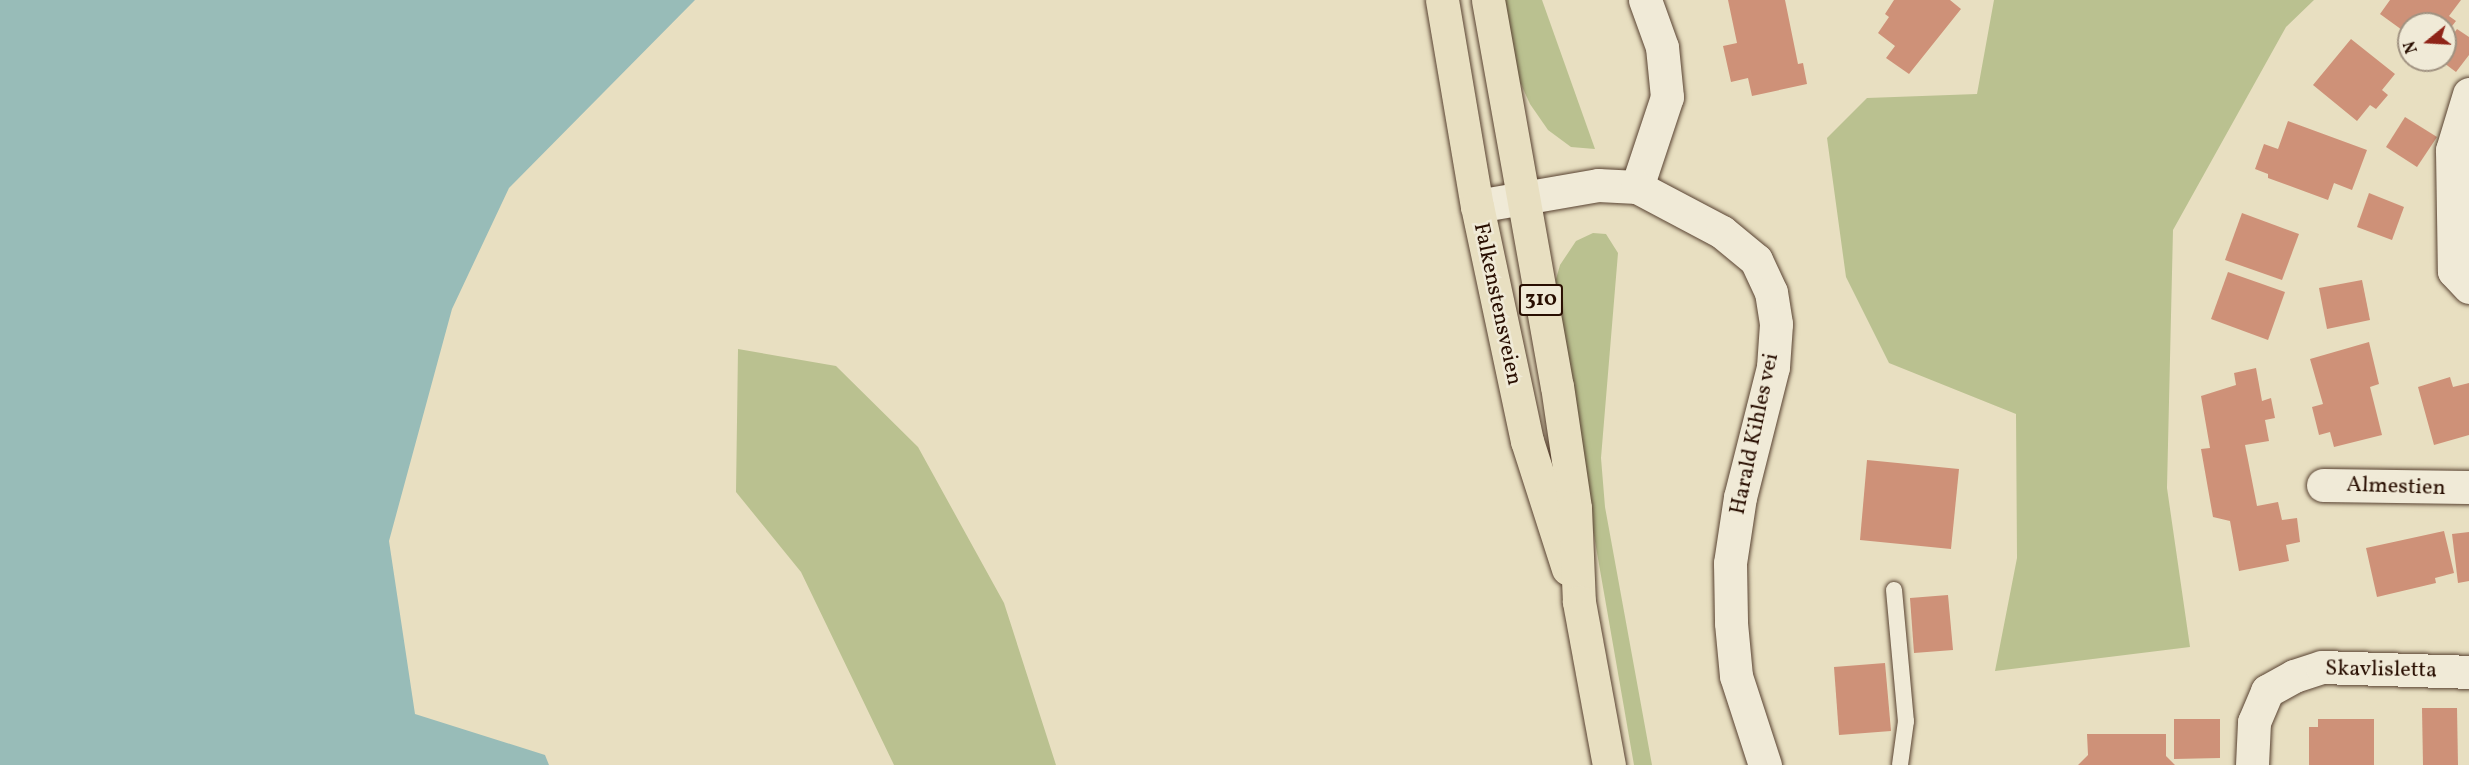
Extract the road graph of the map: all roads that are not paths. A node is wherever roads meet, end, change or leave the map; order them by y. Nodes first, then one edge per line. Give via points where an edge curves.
1 (1442, 0) edge
2 (1488, 0) edge
3 (1645, 0) edge
4 (2469, 94) edge
5 (1637, 187) junction
6 (1522, 199) junction
7 (1476, 206) junction
8 (2469, 287) edge
9 (2323, 484) dead end
10 (2469, 487) edge
11 (1894, 590) dead end
12 (1579, 602) junction
13 (2469, 672) edge
14 (1609, 765) edge
15 (1765, 765) edge
16 (1900, 765) edge
17 (2252, 765) edge

1 - 7 main road, Falkenstensveien / 310
2 - 6 main road, Falkenstensveien / 310
3 - 5 street via 1662,47 1667,97
4 - 8 street via 2452,150 2454,271
5 - 6 street, Harald Kihles vei via 1598,185
5 - 15 street, Harald Kihles vei via 1722,232 1755,260 1771,292 1776,324 1773,367 1740,497 1730,563 1736,676
6 - 7 street, Harald Kihles vei
6 - 12 main road, Falkenstensveien / 310 via 1575,508
7 - 12 main road, Falkenstensveien / 310 via 1527,441
9 - 10 street, Almestien
11 - 16 lane via 1906,721
12 - 14 main road, Falkenstensveien / 310
13 - 17 street, Skavlisletta via 2322,667 2294,676 2267,692 2254,722

